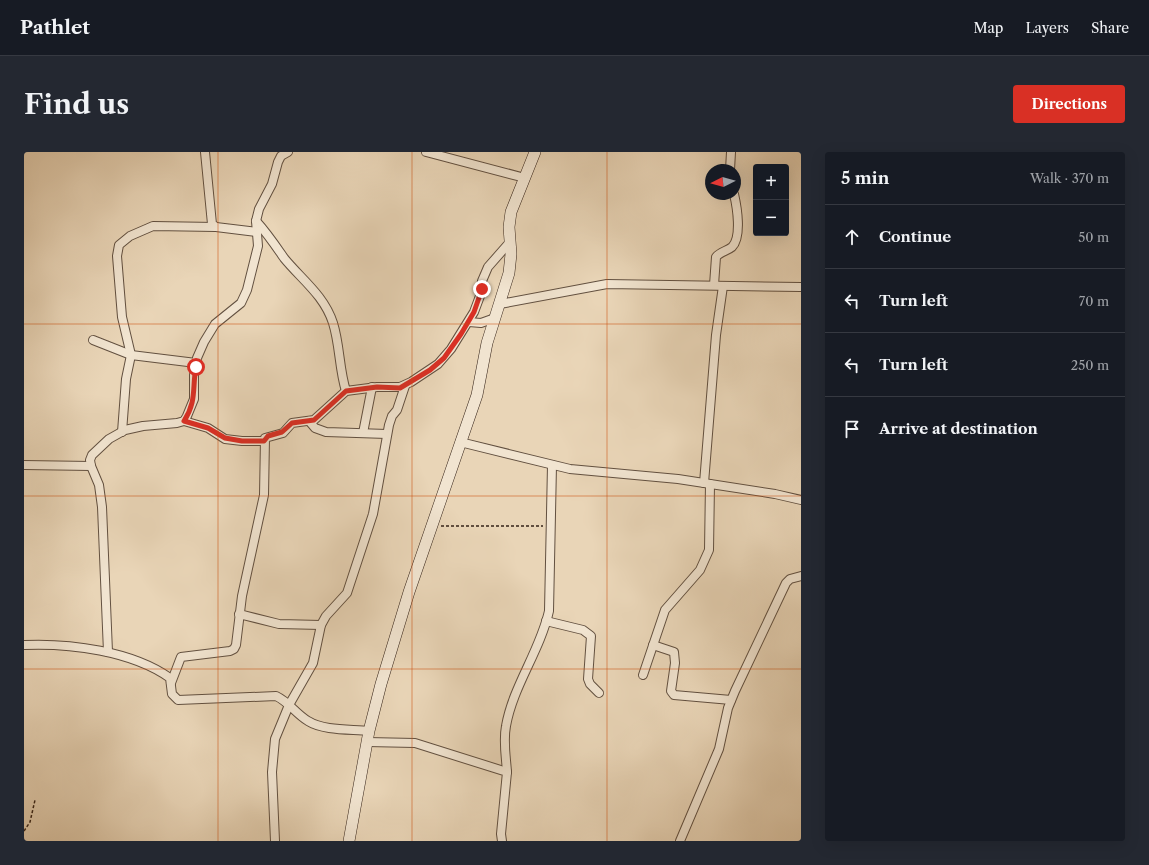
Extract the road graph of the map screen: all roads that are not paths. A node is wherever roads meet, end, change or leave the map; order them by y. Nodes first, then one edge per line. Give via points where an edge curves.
1 (205, 152) edge
2 (288, 152) edge
3 (426, 152) edge
4 (535, 152) edge
5 (731, 152) edge
6 (730, 164) edge
7 (525, 178) junction
8 (735, 200) edge
9 (256, 222) junction
10 (216, 226) junction
11 (257, 232) junction
12 (510, 242) junction
13 (718, 286) junction
14 (801, 287) edge
15 (500, 304) junction
16 (495, 318) junction
17 (468, 322) junction
18 (93, 340) dead end
19 (131, 355) junction
20 (196, 363) junction
21 (405, 386) junction
22 (372, 388) junction
23 (346, 391) junction
24 (184, 421) junction
25 (309, 421) junction
26 (122, 432) junction
27 (363, 433) junction
28 (387, 434) junction
29 (264, 441) junction
30 (460, 442) junction
31 (24, 465) edge
32 (552, 465) junction
33 (91, 466) junction
34 (707, 483) junction
35 (801, 500) edge
36 (801, 576) edge
37 (239, 614) junction
38 (546, 621) junction
39 (321, 625) junction
40 (24, 645) edge
41 (653, 645) junction
42 (108, 652) junction
43 (643, 675) dead end
44 (171, 682) junction
45 (599, 693) dead end
46 (731, 700) junction
47 (289, 705) junction
48 (368, 736) junction
49 (507, 772) junction
50 (275, 841) edge
51 (349, 841) edge
52 (502, 841) edge
53 (680, 841) edge

1 - 10 street via 211,219 212,224
2 - 9 street via 281,156 278,162
3 - 7 street
4 - 7 street
5 - 6 street
7 - 12 street via 511,212
8 - 13 street via 736,240 730,248 716,257
9 - 11 street
9 - 23 street via 314,289 330,315
10 - 11 street
10 - 19 street via 153,226 130,236 119,245 118,271 122,317
11 - 20 street via 257,255 244,298 215,324
12 - 15 street via 510,273
12 - 17 street via 485,273 480,296
13 - 14 street
13 - 15 street via 607,284
13 - 34 street
15 - 16 street
16 - 17 street via 481,323
16 - 30 street via 477,395
17 - 21 street via 438,364
18 - 19 street
19 - 20 street
19 - 26 street via 126,379
20 - 24 street via 194,399
21 - 22 street
21 - 28 street
22 - 23 street
22 - 27 street
23 - 25 street via 314,420
24 - 26 street via 134,427
24 - 29 street via 208,428 225,438
25 - 27 street via 315,428 326,432
25 - 29 street via 292,423 282,432 268,436
26 - 33 street via 98,448 90,460
27 - 28 street
28 - 39 street via 374,508 347,593
29 - 37 street via 264,495
30 - 32 street
30 - 48 street via 390,653
31 - 33 street
32 - 34 street via 589,472
32 - 38 street via 550,595
33 - 42 street via 99,485 102,507
34 - 35 street
34 - 41 street via 711,535 708,554 700,570 665,610
36 - 46 street via 786,583
37 - 39 street via 279,624
37 - 44 street via 234,649 181,657
38 - 45 street via 583,630 591,636 588,679
38 - 49 street via 507,719
39 - 47 street via 313,663
40 - 42 street
41 - 43 street
41 - 46 street via 674,652 671,691 674,695
42 - 44 street via 128,658 166,676
44 - 47 street via 172,694 178,700 276,696
46 - 53 street via 719,749
47 - 48 street via 300,716 316,725
47 - 50 street via 275,739 273,756
48 - 49 street via 415,743
48 - 51 street
49 - 52 street

